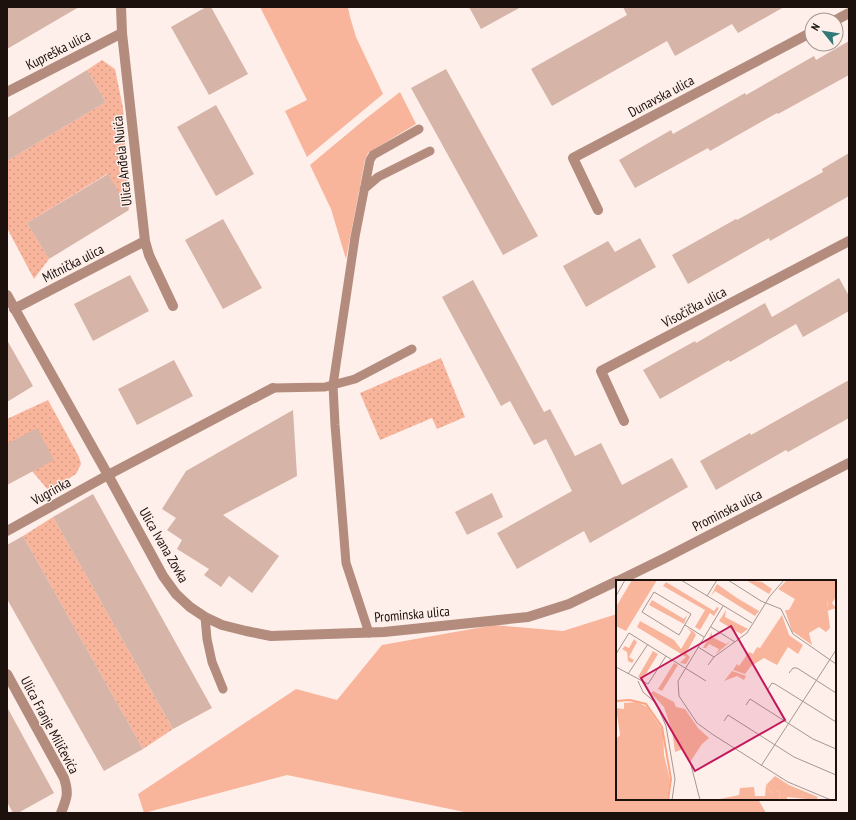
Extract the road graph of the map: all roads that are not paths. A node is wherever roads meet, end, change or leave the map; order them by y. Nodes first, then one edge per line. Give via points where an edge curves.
1 (121, 7) edge
2 (122, 33) junction
3 (804, 36) edge
4 (7, 92) edge
5 (419, 129) dead end
6 (430, 151) dead end
7 (364, 190) junction
8 (598, 210) dead end
9 (145, 241) junction
10 (849, 241) edge
11 (7, 295) edge
12 (173, 306) dead end
13 (14, 309) junction
14 (412, 349) dead end
15 (333, 385) junction
16 (273, 388) joint
17 (624, 421) dead end
18 (849, 463) edge
19 (108, 475) junction
20 (7, 530) edge
21 (619, 580) edge
22 (616, 581) edge
23 (205, 617) junction
24 (369, 633) junction
25 (7, 674) edge
26 (223, 689) dead end
27 (61, 813) edge

1 - 2 street, Ulica Anđela Nuića
2 - 4 street, Kupreška ulica
2 - 9 street, Ulica Anđela Nuića
3 - 8 street, Dunavska ulica via 573,158
5 - 7 lane via 373,155
6 - 7 lane via 378,177
7 - 15 lane
9 - 12 street, Ulica Anđela Nuića
9 - 13 street, Mitnička ulica
10 - 17 street, Visočička ulica via 601,371
11 - 13 street, Ulica Ivana Zovka
13 - 19 street, Ulica Ivana Zovka
14 - 15 lane via 355,379
15 - 16 lane
15 - 24 lane via 346,563
16 - 19 street
18 - 21 street, Prominska ulica
19 - 20 street, Vugrinka
19 - 23 street, Ulica Ivana Zovka via 163,576 176,594
22 - 24 street, Prominska ulica via 569,604 528,617
23 - 24 street, Prominska ulica via 222,625 271,636
23 - 26 lane via 212,662
25 - 27 street, Ulica Franje Miličevića via 64,778 67,788 66,800

